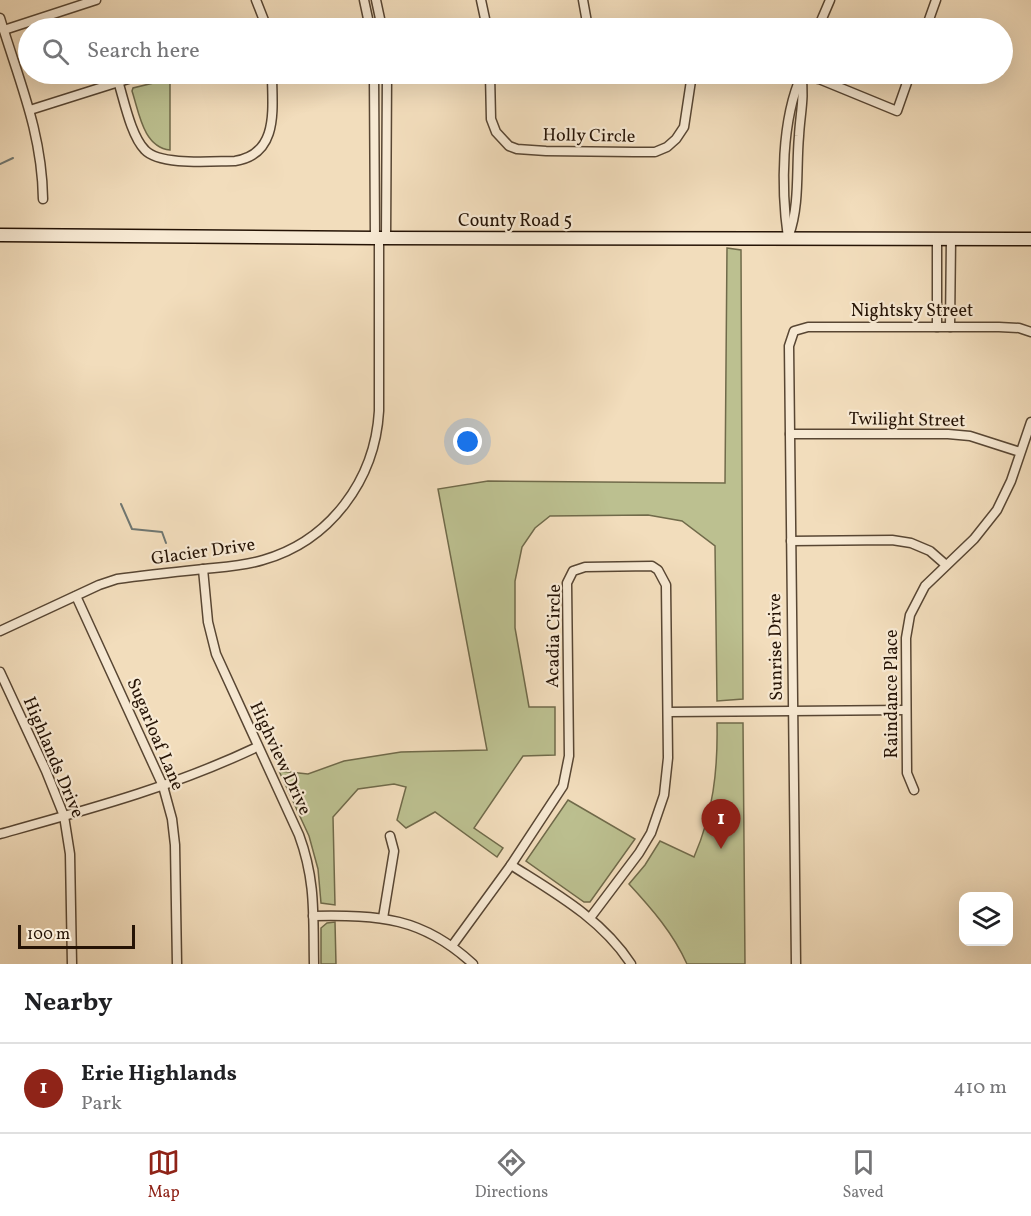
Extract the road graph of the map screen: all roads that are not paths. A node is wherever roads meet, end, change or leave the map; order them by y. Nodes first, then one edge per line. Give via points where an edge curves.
1 (96, 0) edge
2 (256, 0) edge
3 (364, 0) edge
4 (376, 0) edge
5 (481, 0) edge
6 (583, 0) edge
7 (830, 0) edge
8 (936, 0) edge
9 (0, 18) edge
10 (41, 18) edge
11 (263, 18) edge
12 (368, 18) edge
13 (380, 18) edge
14 (485, 18) edge
15 (586, 18) edge
16 (822, 18) edge
17 (930, 18) edge
18 (18, 25) edge
19 (4, 30) junction
20 (18, 73) edge
21 (22, 84) edge
22 (109, 84) edge
23 (119, 84) edge
24 (272, 84) edge
25 (374, 84) edge
26 (387, 84) edge
27 (490, 84) edge
28 (690, 84) edge
29 (802, 84) edge
30 (833, 84) edge
31 (906, 84) edge
32 (30, 110) junction
33 (43, 199) dead end
34 (0, 235) edge
35 (380, 238) junction
36 (788, 238) junction
37 (937, 238) junction
38 (951, 238) junction
39 (1031, 239) edge
40 (937, 327) junction
41 (950, 327) junction
42 (794, 331) joint
43 (1031, 333) edge
44 (1031, 422) edge
45 (790, 434) junction
46 (1020, 452) junction
47 (790, 541) junction
48 (946, 565) junction
49 (203, 569) junction
50 (76, 596) junction
51 (0, 631) edge
52 (0, 672) edge
53 (792, 710) junction
54 (906, 710) junction
55 (668, 712) junction
56 (257, 747) junction
57 (164, 786) junction
58 (914, 790) dead end
59 (64, 816) junction
60 (0, 834) edge
61 (390, 836) dead end
62 (511, 865) junction
63 (313, 916) junction
64 (383, 918) junction
65 (590, 918) junction
66 (452, 946) junction
67 (72, 964) edge
68 (177, 964) edge
69 (314, 964) edge
70 (473, 964) edge
71 (631, 964) edge
72 (796, 964) edge

1 - 10 street
2 - 11 street
3 - 12 street
4 - 13 street
5 - 14 street
6 - 15 street
7 - 16 street
8 - 17 street
9 - 19 street
18 - 19 street
19 - 20 street
21 - 32 street
22 - 32 street
23 - 24 street via 138,141 146,152 166,160 235,161 255,154 269,135
25 - 35 street
26 - 35 street
27 - 28 street, Holly Circle via 491,119 496,132 509,146 546,151 634,152 655,152 676,139 684,127
29 - 36 street via 795,217
30 - 31 street via 897,111
32 - 33 street via 42,168
34 - 35 street, County Road 5
35 - 36 street, County Road 5
35 - 49 street, Glacier Drive via 378,423 359,484 334,518 302,543 261,561
36 - 37 street, County Road 5
37 - 38 street, County Road 5
37 - 40 street
38 - 39 street, County Road 5
38 - 41 street
40 - 41 street, Nightsky Street
40 - 42 street, Nightsky Street via 808,327
41 - 43 street, Nightsky Street via 1018,328
42 - 45 street, Sunrise Drive via 789,346
44 - 46 street, Raindance Place
45 - 46 street, Twilight Street via 948,434 970,436
45 - 47 street, Sunrise Drive
46 - 48 street, Raindance Place via 997,510
47 - 48 street via 892,540 930,551
47 - 53 street, Sunrise Drive
48 - 54 street, Raindance Place via 925,586 910,615 906,638
49 - 50 street, Glacier Drive via 117,579
49 - 56 street, Highview Drive via 211,638
50 - 51 street, Glacier Drive
50 - 57 street, Sugarloaf Lane
52 - 59 street, Highlands Drive
53 - 54 street
53 - 55 street
53 - 72 street, Sunrise Drive
54 - 58 street, Raindance Place via 907,773
55 - 62 street, Acadia Circle via 663,576 652,566 585,567 573,571 567,583 566,772 556,799
55 - 65 street, Acadia Circle via 667,775 658,816 639,853
56 - 57 street
56 - 63 street, Highview Drive via 308,860
57 - 59 street
57 - 68 street, Sugarloaf Lane via 175,845
59 - 60 street
59 - 67 street, Highlands Drive via 70,854
61 - 64 street via 394,851
62 - 65 street
62 - 66 street, Acadia Circle
63 - 64 street
63 - 69 street, Highview Drive
64 - 66 street via 419,928
65 - 71 street
66 - 70 street

